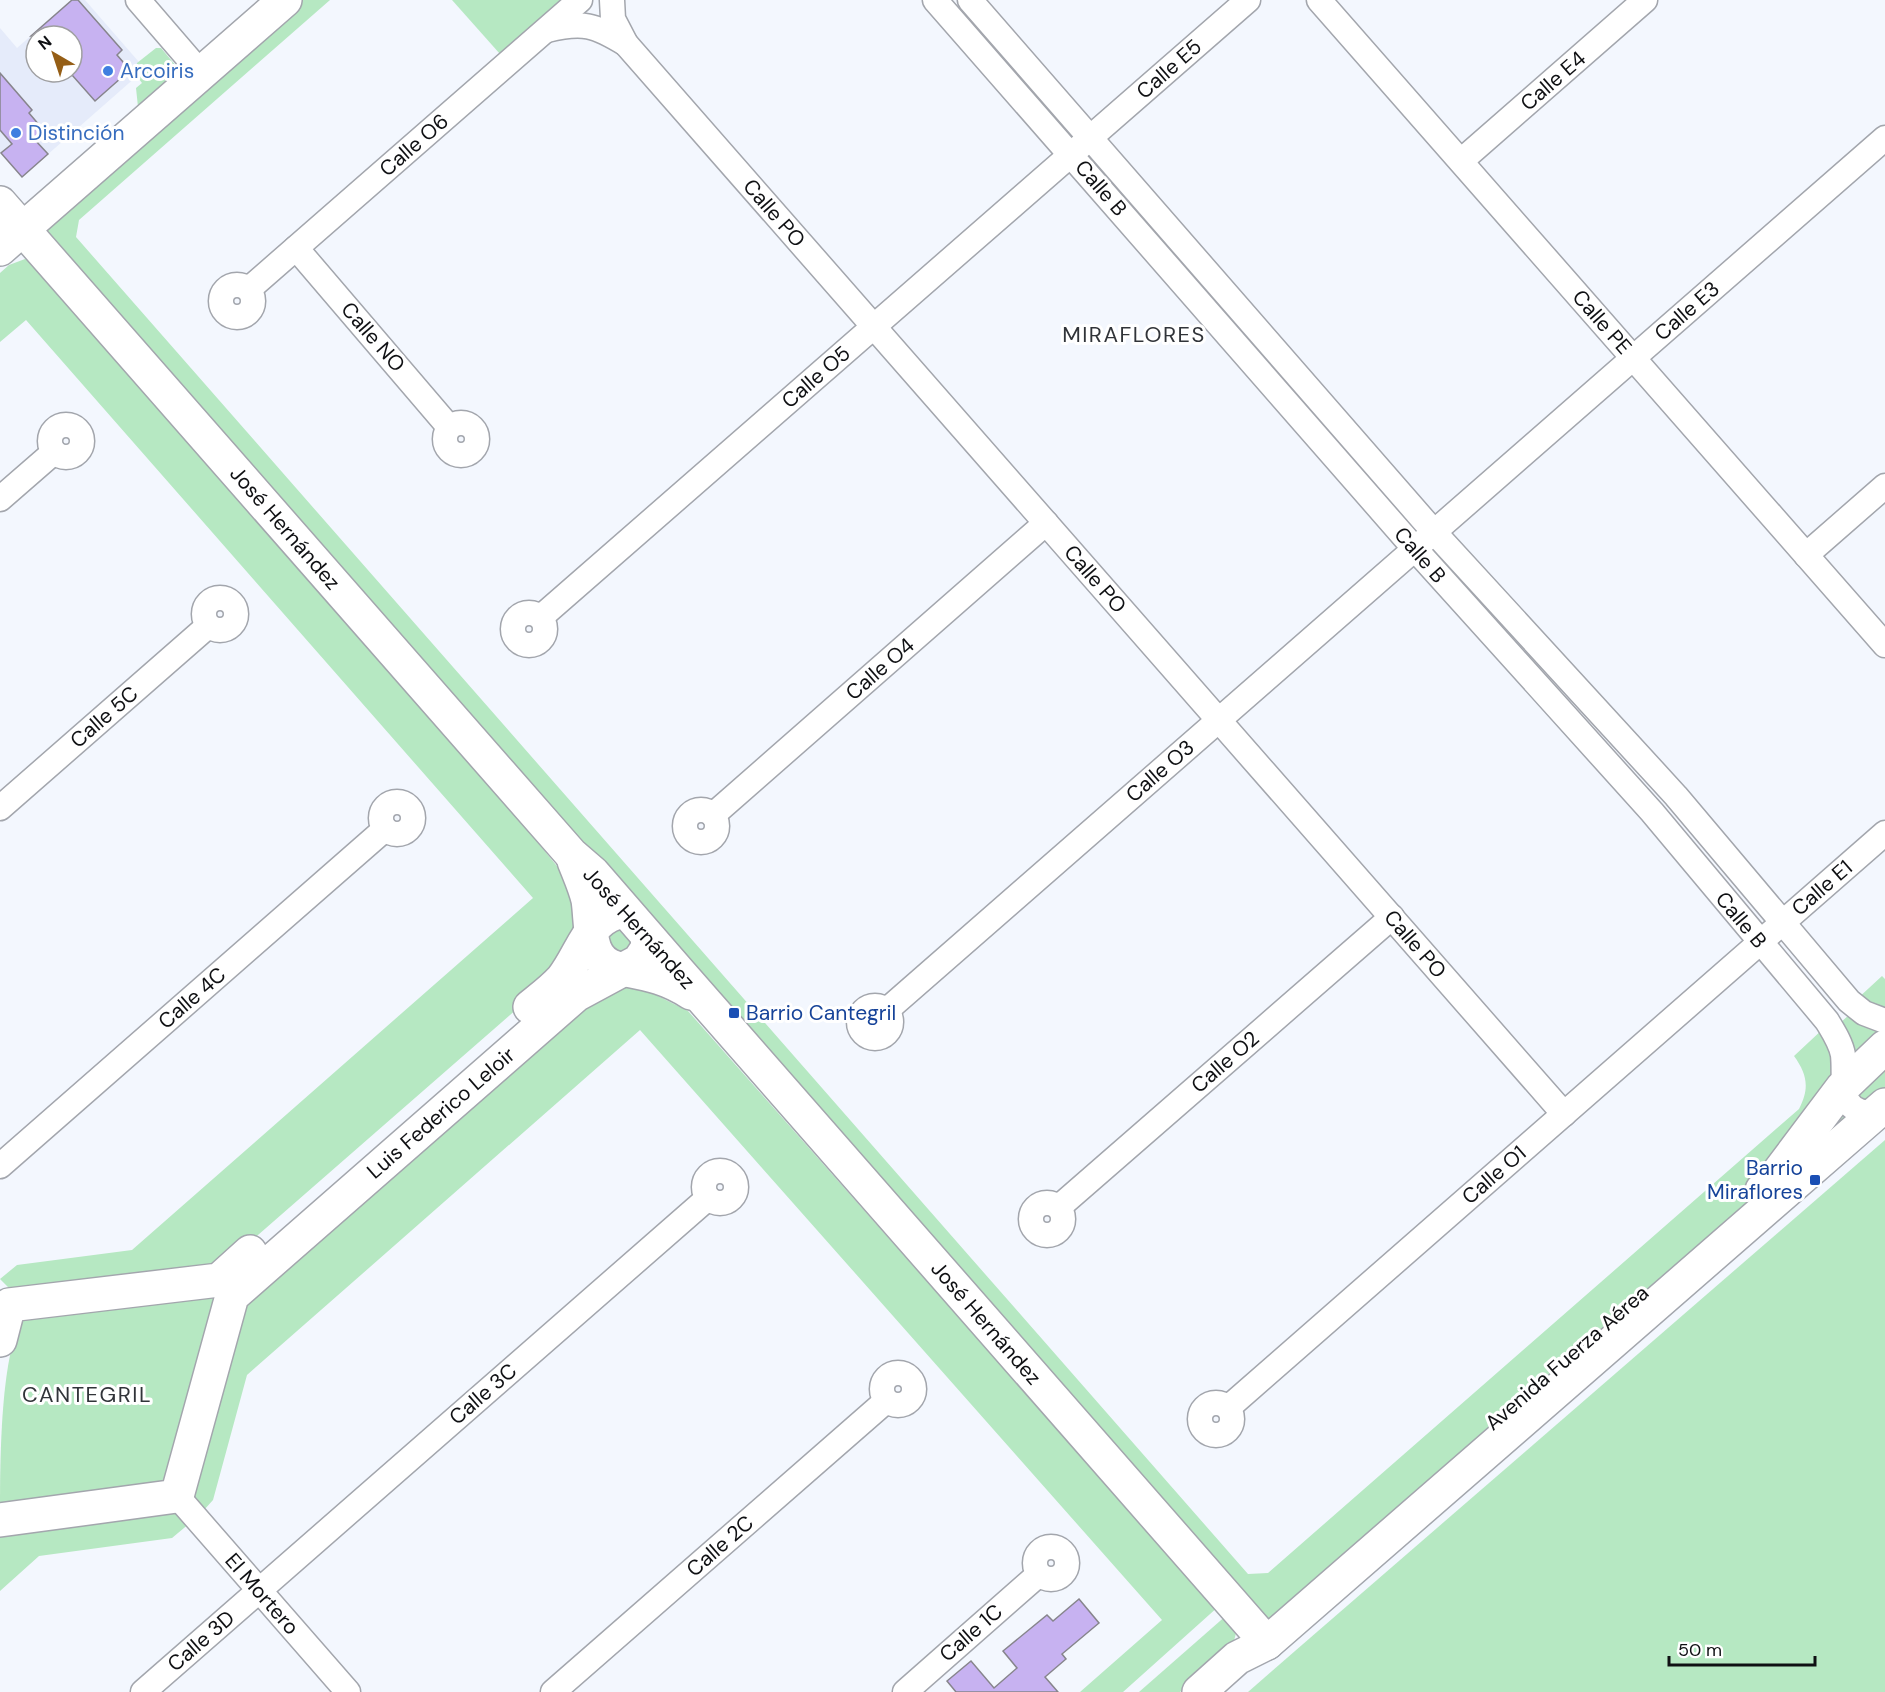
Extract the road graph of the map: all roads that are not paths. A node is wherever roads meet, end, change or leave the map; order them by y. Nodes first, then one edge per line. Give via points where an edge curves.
1 (138, 0) edge
2 (285, 0) edge
3 (580, 0) edge
4 (612, 0) edge
5 (935, 0) edge
6 (970, 0) edge
7 (1248, 0) edge
8 (1319, 0) edge
9 (1645, 0) edge
10 (543, 32) junction
11 (626, 44) junction
12 (201, 73) junction
13 (1091, 138) junction
14 (1885, 138) edge
15 (1071, 154) junction
16 (1461, 161) junction
17 (0, 203) edge
18 (11, 239) edge
19 (296, 248) junction
20 (249, 289) dead end
21 (874, 327) junction
22 (1633, 358) junction
23 (449, 427) dead end
24 (54, 452) dead end
25 (1885, 486) edge
26 (0, 499) edge
27 (1046, 523) junction
28 (1434, 532) junction
29 (1415, 549) junction
30 (1806, 555) junction
31 (541, 617) dead end
32 (208, 626) dead end
33 (1885, 645) edge
34 (1219, 720) junction
35 (0, 808) edge
36 (713, 815) dead end
37 (384, 829) dead end
38 (1885, 833) edge
39 (571, 854) junction
40 (625, 911) junction
41 (1392, 917) junction
42 (1782, 923) junction
43 (591, 932) junction
44 (648, 937) junction
45 (1760, 942) junction
46 (628, 968) junction
47 (705, 1003) junction
48 (887, 1010) dead end
49 (1885, 1021) edge
50 (1885, 1047) edge
51 (1842, 1088) junction
52 (1881, 1109) edge
53 (1564, 1114) junction
54 (0, 1166) edge
55 (708, 1198) dead end
56 (1059, 1207) dead end
57 (225, 1288) junction
58 (5, 1300) edge
59 (0, 1340) edge
60 (886, 1401) dead end
61 (1228, 1407) dead end
62 (177, 1496) junction
63 (0, 1520) edge
64 (1038, 1575) dead end
65 (259, 1591) junction
66 (1261, 1636) junction
67 (143, 1692) edge
68 (348, 1692) edge
69 (553, 1692) edge
70 (904, 1692) edge
71 (1199, 1692) edge

1 - 12 street
2 - 12 main road
3 - 10 street, Calle O6
4 - 11 street, Calle PO via 613,19
5 - 15 street, Calle B
6 - 13 street, Calle B
7 - 13 street, Calle E5
8 - 16 street, Calle PE
9 - 16 street, Calle E4
10 - 11 street, Calle PO via 573,24 598,27
10 - 19 street, Calle O6
11 - 21 street, Calle PO
12 - 18 main road
13 - 15 street, Calle O5
13 - 28 street, Calle B
14 - 22 street, Calle E3
15 - 21 street, Calle O5
15 - 29 street, Calle B
16 - 22 street, Calle PE
17 - 18 main road, José Hernández
18 - 39 main road, José Hernández
19 - 20 street, Calle O6
19 - 23 street, Calle NO
21 - 27 street, Calle PO
21 - 31 street, Calle O5
22 - 28 street, Calle E3
22 - 30 street, Calle PE
24 - 26 street
25 - 30 street
27 - 34 street, Calle PO
27 - 36 street, Calle O4
28 - 29 street, Calle O3
28 - 42 street, Calle B via 1676,796
29 - 34 street, Calle O3
29 - 45 street, Calle B via 1652,812
30 - 33 street, Calle PE
32 - 35 street, Calle 5C
34 - 41 street, Calle PO
34 - 48 street, Calle O3
37 - 54 street, Calle 4C
38 - 42 street, Calle E1
39 - 40 main road, José Hernández
39 - 43 main road, José Hernández via 588,901
40 - 43 main road, Luis Federico Leloir via 612,912 599,920
40 - 44 main road, José Hernández
41 - 53 street, Calle PO
41 - 56 street, Calle O2
42 - 45 street, Calle E1
42 - 49 street, Calle B via 1849,1001 1864,1014
43 - 46 main road, José Hernández via 596,951 605,962 616,968
43 - 57 main road, Luis Federico Leloir via 561,980
44 - 46 main road, Luis Federico Leloir via 647,949
44 - 47 main road, José Hernández
45 - 51 street, Calle B via 1836,1037 1843,1054
45 - 53 street, Calle O1
46 - 47 main road, José Hernández via 661,976
46 - 57 main road, Luis Federico Leloir via 576,995
47 - 66 main road, José Hernández
50 - 51 main road, Avenida Fuerza Aérea
51 - 52 street via 1853,1107 1864,1113
51 - 66 main road, Avenida Fuerza Aérea via 1772,1181
52 - 66 main road, Avenida Fuerza Aérea
53 - 61 street, Calle O1
55 - 65 street, Calle 3C
57 - 58 main road
57 - 62 main road
58 - 59 main road
60 - 69 street, Calle 2C
62 - 63 main road
62 - 65 street, El Mortero
64 - 70 street, Calle 1C
65 - 67 street, Calle 3D
65 - 68 street, El Mortero
66 - 71 main road, Avenida Fuerza Aérea

